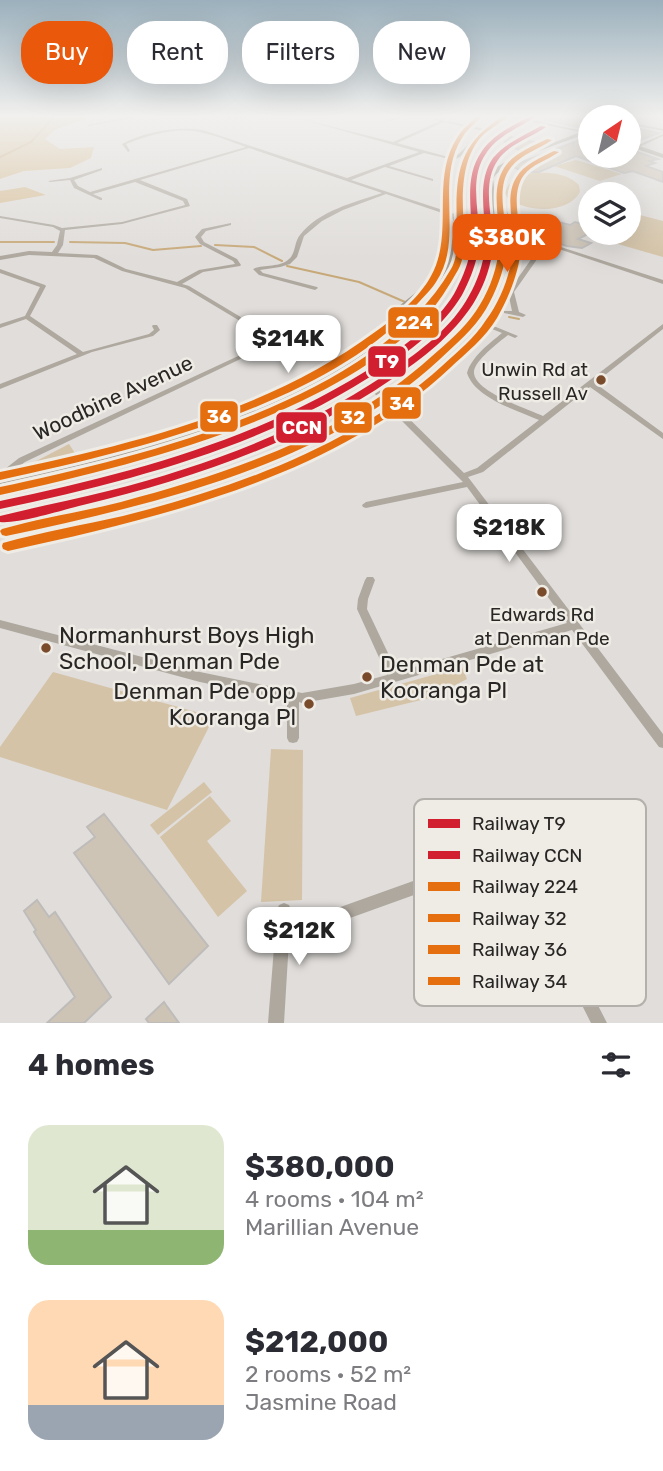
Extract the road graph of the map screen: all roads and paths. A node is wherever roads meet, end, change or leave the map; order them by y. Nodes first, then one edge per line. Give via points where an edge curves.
1 (195, 163) edge
2 (293, 163) edge
3 (394, 163) edge
4 (508, 163) edge
5 (386, 166) junction
6 (101, 169) dead end
7 (71, 179) junction
8 (135, 180) junction
9 (346, 180) junction
10 (431, 180) dead end
11 (50, 181) dead end
12 (91, 193) junction
13 (385, 193) junction
14 (100, 199) dead end
15 (0, 217) edge
16 (229, 224) dead end
17 (463, 225) junction
18 (491, 226) junction
19 (62, 229) junction
20 (545, 244) junction
21 (54, 254) junction
22 (0, 258) edge
23 (0, 271) edge
24 (663, 282) edge
25 (178, 284) junction
26 (315, 288) dead end
27 (506, 312) dead end
28 (27, 317) junction
29 (0, 326) edge
30 (155, 326) dead end
31 (663, 326) edge
32 (494, 328) dead end
33 (82, 354) junction
34 (590, 383) junction
35 (0, 387) edge
36 (374, 389) dead end
37 (544, 419) junction
38 (663, 437) edge
39 (0, 478) edge
40 (466, 480) junction
41 (366, 505) dead end
42 (370, 580) dead end
43 (0, 624) edge
44 (574, 625) junction
45 (394, 677) junction
46 (293, 698) junction
47 (293, 738) dead end
48 (663, 743) edge
49 (414, 888) edge
50 (284, 910) dead end
51 (283, 935) junction
52 (590, 1006) edge
53 (276, 1023) edge
54 (599, 1023) edge

1 - 8 street
2 - 9 street
3 - 5 street
4 - 18 street via 490,179
5 - 9 street
5 - 10 street
6 - 7 street
7 - 11 street
7 - 12 street via 76,187
8 - 12 street
8 - 19 street via 188,202 188,206 126,223
9 - 13 street
12 - 14 street
13 - 17 street via 455,216
13 - 26 street via 318,222 301,236 289,262 256,269
15 - 19 street
16 - 25 street via 204,230 198,237 238,265 201,271
17 - 18 street
17 - 39 street via 444,273 401,309 361,352 335,368 216,423 97,458
18 - 20 street
19 - 21 street
20 - 24 street
20 - 27 street via 511,292 519,314
21 - 22 street
21 - 25 street via 95,256 124,270
23 - 28 street via 43,286
25 - 39 street, Woodbine Avenue via 259,331 258,346 22,460
28 - 29 street
28 - 33 street
30 - 33 street via 155,333
31 - 34 street
32 - 37 street via 511,334 495,342 471,367 473,383
33 - 35 street
34 - 37 street
34 - 38 street
36 - 40 street
37 - 40 street
40 - 41 street
40 - 44 street
42 - 45 street via 362,609
43 - 46 street
44 - 45 street
44 - 48 street
45 - 46 street via 328,695
46 - 47 street
49 - 51 street
50 - 51 street
51 - 53 street
52 - 54 street

